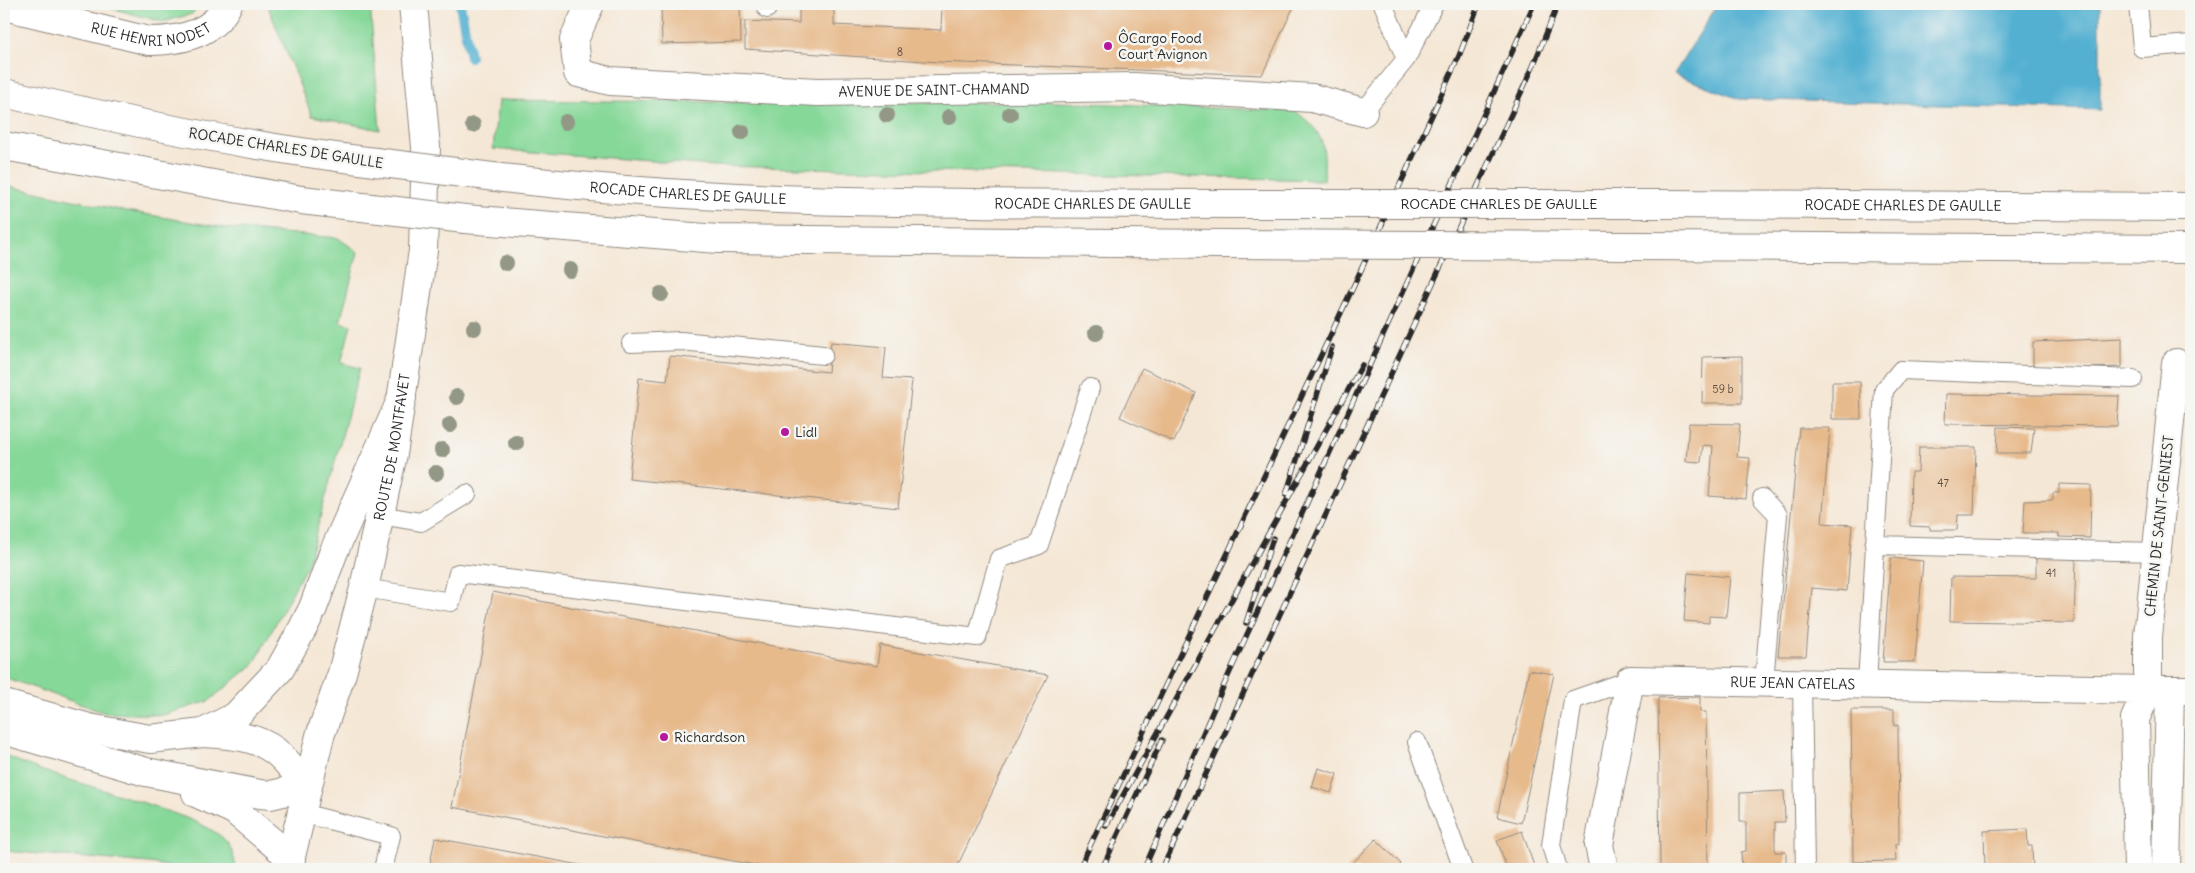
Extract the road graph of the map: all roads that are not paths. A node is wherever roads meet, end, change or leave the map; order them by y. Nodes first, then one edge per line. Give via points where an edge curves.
1 (228, 4) edge
2 (590, 4) edge
3 (1384, 4) edge
4 (1434, 4) edge
5 (2138, 4) edge
6 (4, 6) edge
7 (411, 7) edge
8 (2191, 44) edge
9 (1406, 59) junction
10 (4, 93) edge
11 (1363, 112) joint
12 (4, 146) edge
13 (2191, 207) edge
14 (2191, 249) edge
15 (631, 343) dead end
16 (823, 355) dead end
17 (2184, 359) edge
18 (2133, 379) dead end
19 (1090, 388) dead end
20 (402, 398) junction
21 (467, 494) dead end
22 (1762, 498) dead end
23 (380, 515) junction
24 (1874, 545) junction
25 (2157, 552) junction
26 (364, 588) junction
27 (1630, 680) junction
28 (1764, 682) junction
29 (1802, 683) junction
30 (1867, 684) junction
31 (2170, 690) edge
32 (4, 704) edge
33 (4, 730) edge
34 (203, 733) junction
35 (1417, 742) dead end
36 (146, 772) junction
37 (308, 786) junction
38 (302, 814) junction
39 (289, 864) edge
40 (383, 869) edge
41 (1462, 869) edge
42 (1558, 869) edge
43 (1604, 869) edge
44 (1805, 869) edge
45 (2138, 869) edge
46 (2166, 869) edge

1 - 6 main road, RUE HENRI NODET via 210,26 173,41 149,41
2 - 11 main road, AVENUE DE SAINT-CHAMAND via 574,40 578,73 610,82 818,92 1134,87 1312,98
3 - 9 lane
4 - 9 lane
5 - 8 lane via 2142,48
7 - 20 main road, ROUTE DE MONTFAVET via 426,147 426,193 423,250
9 - 11 lane
10 - 13 main road, ROCADE CHARLES DE GAULLE, bridge via 153,127 292,152 547,185 645,193 826,201
12 - 14 main road, bridge via 301,200 465,218 718,239
15 - 16 lane via 681,341
17 - 25 main road, CHEMIN DE SAINT-GENIEST
18 - 24 lane via 1902,370 1884,390
19 - 26 lane via 1039,545 999,559 976,637 458,573 451,602
20 - 23 main road, ROUTE DE MONTFAVET
20 - 34 main road via 334,551 313,608 280,669 236,716
21 - 23 lane via 421,522
22 - 28 lane via 1778,515
23 - 26 main road, ROUTE DE MONTFAVET
24 - 25 lane
24 - 30 lane
25 - 31 main road, CHEMIN DE SAINT-GENIEST via 2148,636
26 - 37 main road, ROUTE DE MONTFAVET
27 - 28 main road, RUE JEAN CATELAS
27 - 42 lane via 1573,700 1551,845
27 - 43 main road via 1599,845
28 - 29 main road, RUE JEAN CATELAS
29 - 30 main road, RUE JEAN CATELAS
29 - 44 lane
30 - 31 main road, RUE JEAN CATELAS
31 - 45 main road, CHEMIN DE SAINT-GENIEST via 2135,719
31 - 46 main road, CHEMIN DE SAINT-GENIEST
32 - 34 main road via 90,728 150,739
33 - 36 main road
34 - 37 main road via 236,735 257,741 276,752
35 - 41 lane
36 - 37 main road via 271,795
36 - 39 main road via 234,810
37 - 38 main road, ROUTE DE MONTFAVET
38 - 39 main road, ROUTE DE MONTFAVET
38 - 40 lane via 391,836

